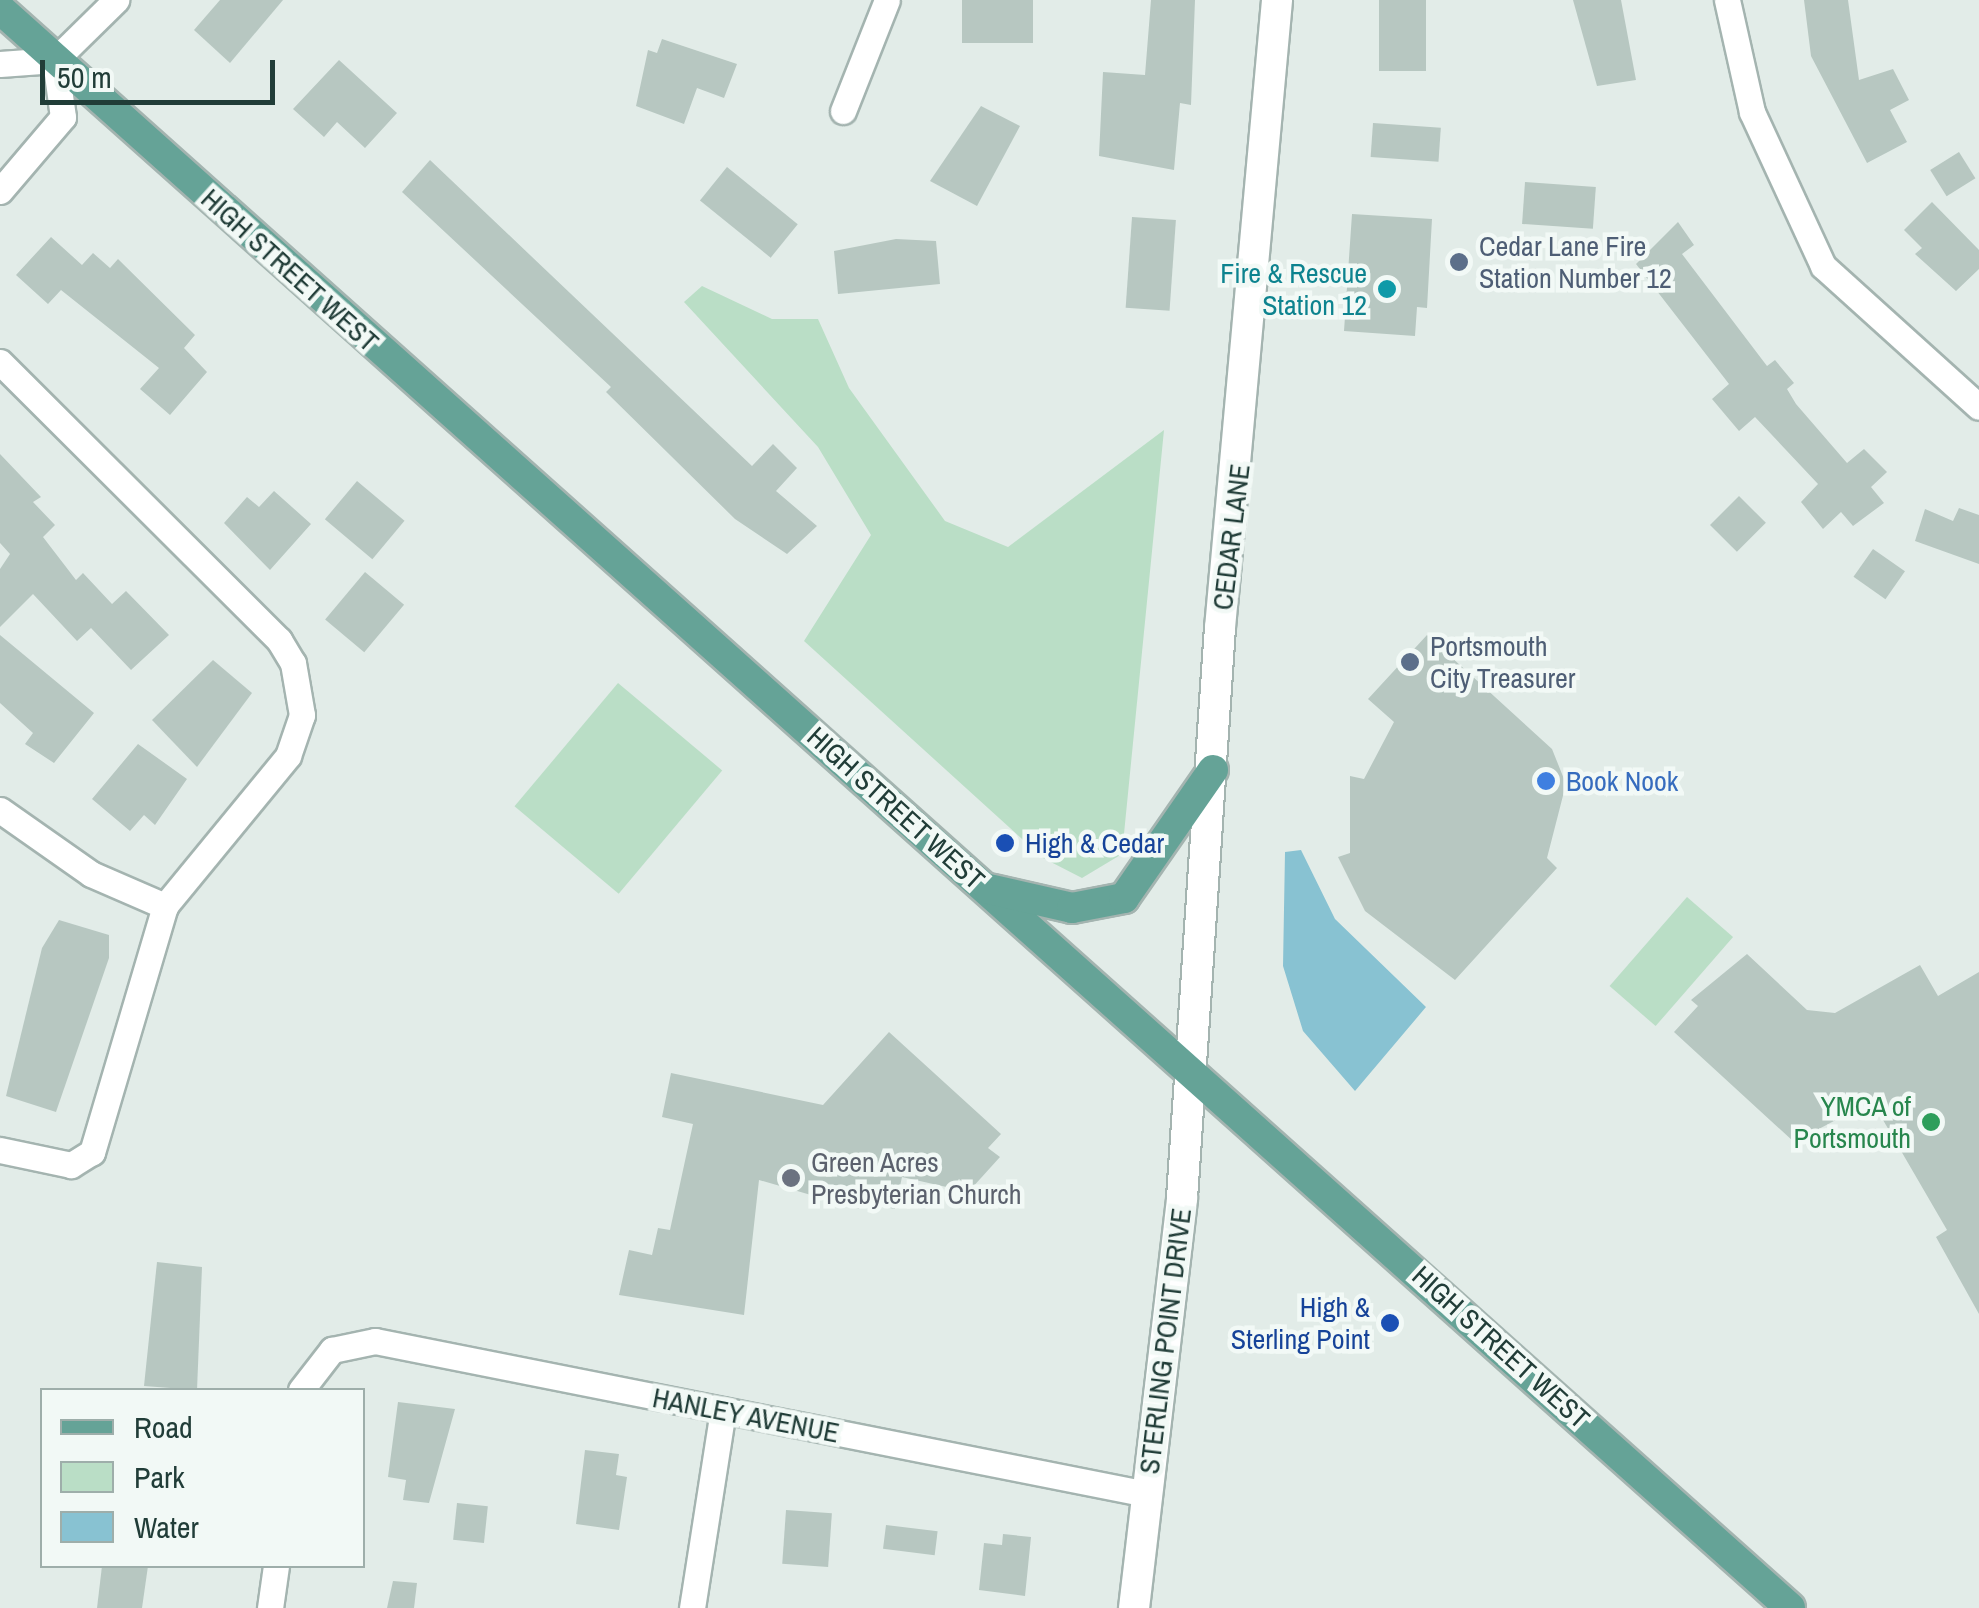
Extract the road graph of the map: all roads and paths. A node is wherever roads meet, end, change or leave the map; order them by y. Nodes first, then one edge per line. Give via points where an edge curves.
1 (116, 0) edge
2 (887, 0) edge
3 (1278, 0) edge
4 (1727, 0) edge
5 (0, 9) edge
6 (55, 60) junction
7 (0, 64) edge
8 (844, 111) dead end
9 (0, 191) edge
10 (0, 362) edge
11 (1979, 406) edge
12 (1212, 770) junction
13 (0, 810) edge
14 (986, 889) junction
15 (165, 906) junction
16 (1193, 1074) junction
17 (0, 1150) edge
18 (302, 1388) edge
19 (723, 1410) junction
20 (1147, 1494) junction
21 (276, 1568) edge
22 (270, 1608) edge
23 (692, 1608) edge
24 (1134, 1608) edge
25 (1790, 1608) edge

1 - 6 street
2 - 8 street
3 - 12 main road, CEDAR LANE
4 - 11 street via 1752,112 1823,266
5 - 6 main road, HIGH STREET WEST
6 - 7 street
6 - 9 street via 63,117
6 - 14 main road, HIGH STREET WEST
10 - 15 street via 279,640 301,688 288,756
12 - 14 main road via 1124,898 1072,908
12 - 16 main road, CEDAR LANE
13 - 15 street via 91,874
14 - 16 main road, HIGH STREET WEST
15 - 17 street via 92,1152 71,1165
16 - 20 main road, STERLING POINT DRIVE
16 - 25 main road, HIGH STREET WEST
18 - 19 street, HANLEY AVENUE via 312,1368 344,1346 376,1341
19 - 20 street, HANLEY AVENUE
19 - 23 street
20 - 24 main road, STERLING POINT DRIVE
21 - 22 street

